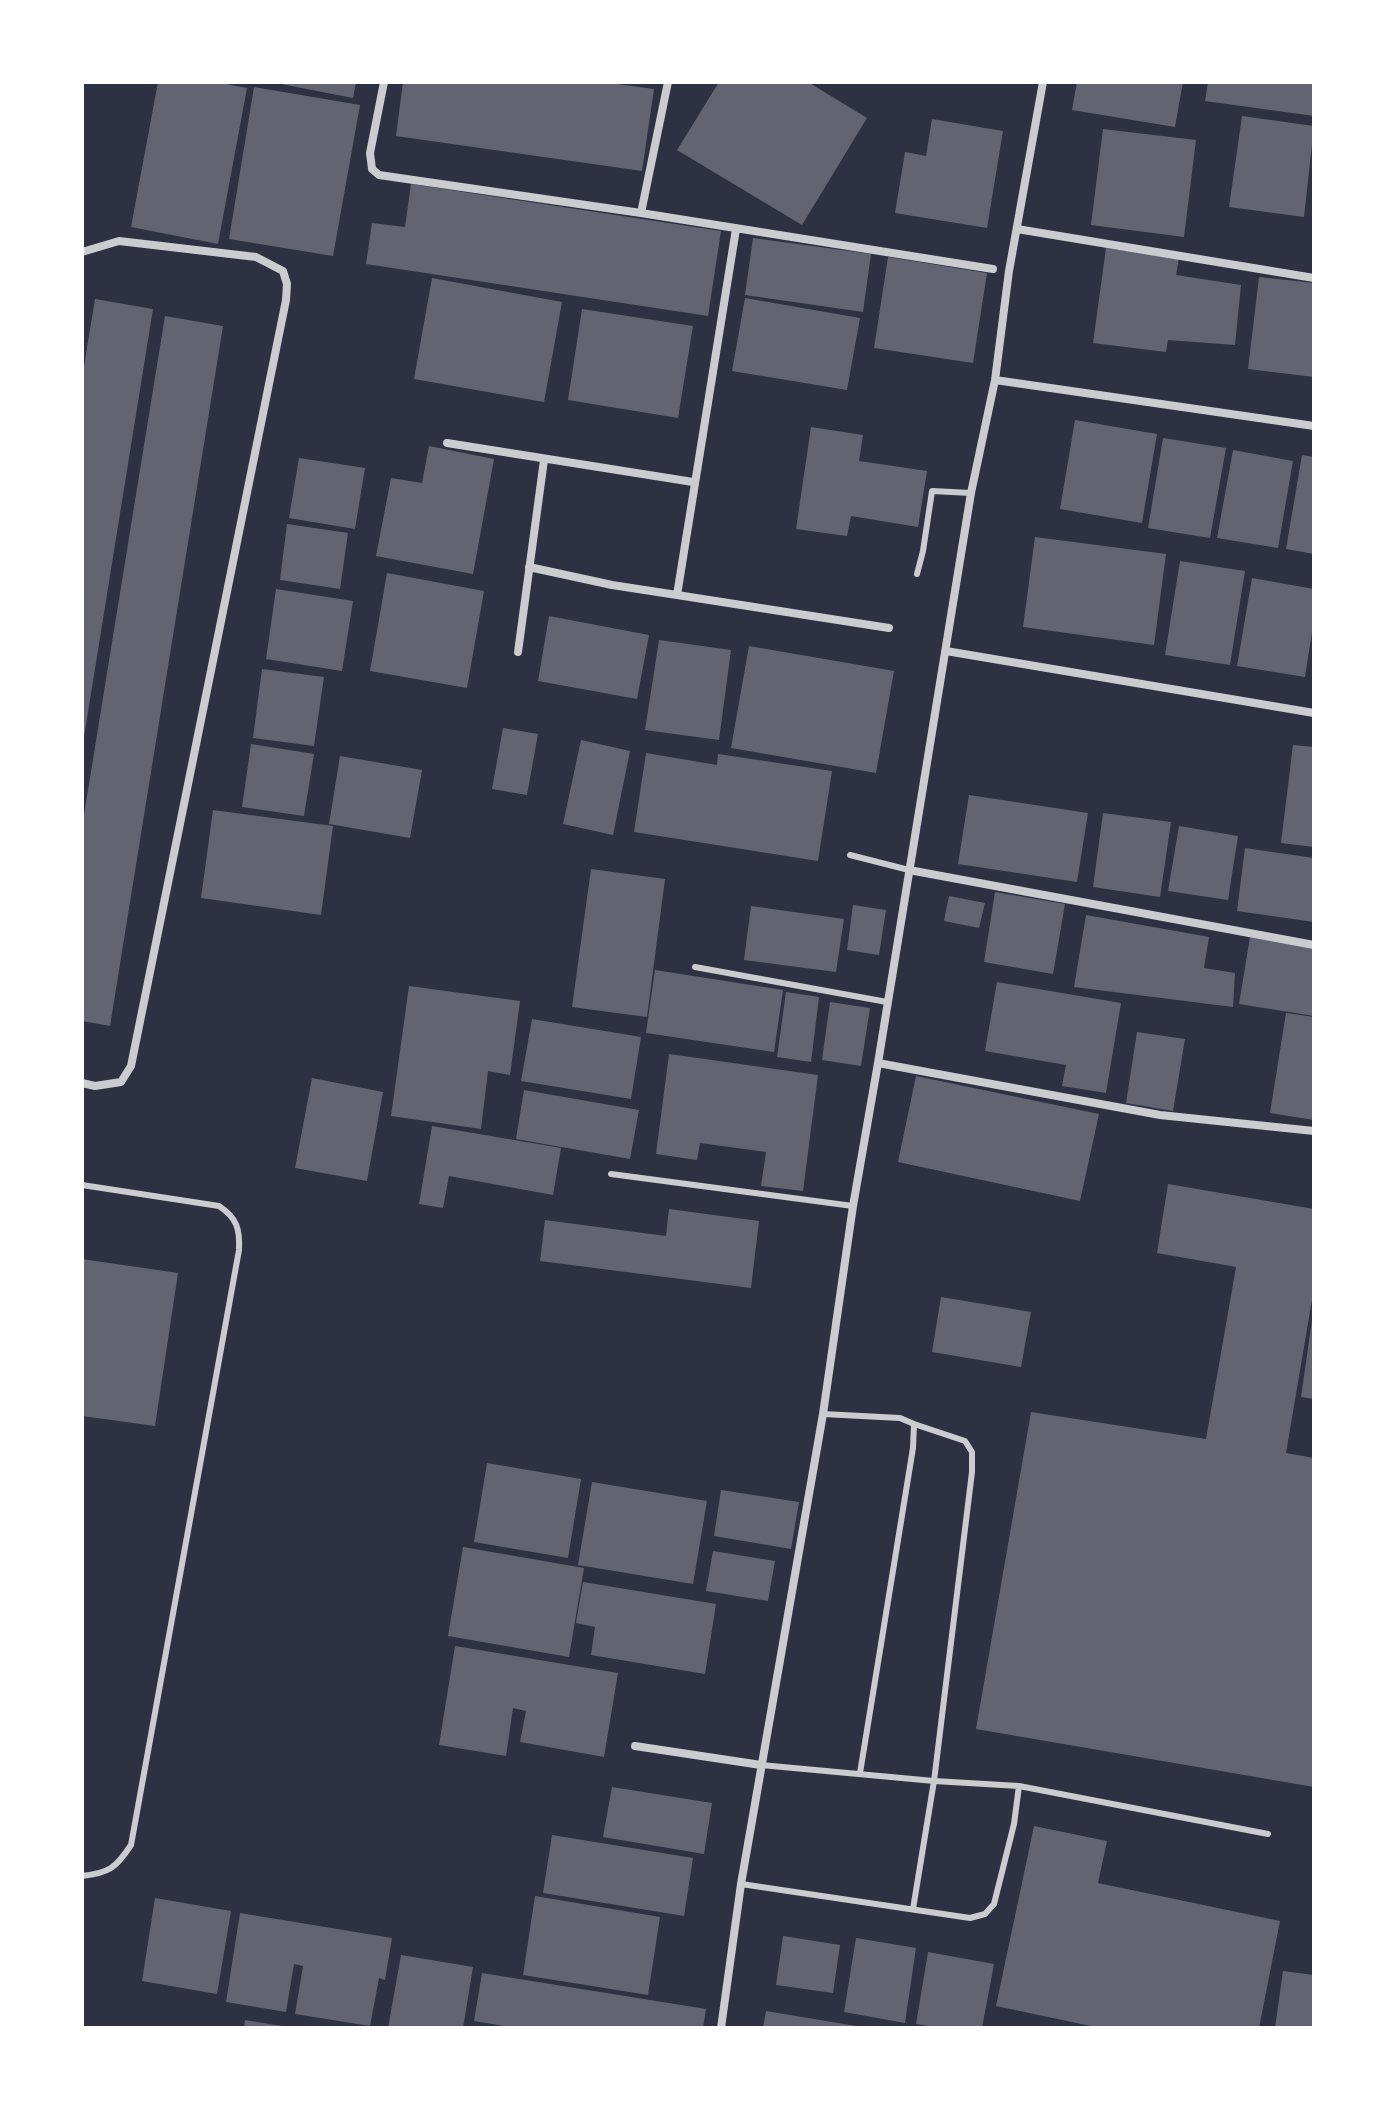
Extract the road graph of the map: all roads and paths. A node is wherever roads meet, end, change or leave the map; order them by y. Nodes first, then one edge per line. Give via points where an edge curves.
1 (384, 82) edge
2 (668, 82) edge
3 (1043, 82) edge
4 (641, 213) junction
5 (736, 229) junction
6 (1017, 229) junction
7 (82, 252) edge
8 (993, 269) dead end
9 (1314, 278) edge
10 (995, 380) junction
11 (1314, 426) edge
12 (447, 443) dead end
13 (544, 460) junction
14 (693, 482) junction
15 (971, 493) junction
16 (529, 567) junction
17 (917, 574) dead end
18 (677, 595) junction
19 (889, 628) dead end
20 (946, 651) junction
21 (518, 652) dead end
22 (1314, 713) edge
23 (850, 855) dead end
24 (909, 870) junction
25 (1314, 945) edge
26 (695, 967) dead end
27 (887, 1002) junction
28 (878, 1063) junction
29 (82, 1083) edge
30 (1314, 1131) edge
31 (611, 1174) dead end
32 (82, 1185) edge
33 (853, 1206) junction
34 (823, 1414) junction
35 (914, 1424) junction
36 (635, 1746) dead end
37 (761, 1765) junction
38 (860, 1773) junction
39 (934, 1781) junction
40 (1019, 1786) junction
41 (1268, 1834) dead end
42 (82, 1876) edge
43 (741, 1884) junction
44 (913, 1909) junction
45 (721, 2028) edge

1 - 4 street via 370,153 375,173
2 - 4 street
3 - 6 street
4 - 5 street
5 - 8 street
5 - 14 street
6 - 9 street
6 - 10 street
7 - 29 street via 119,241 256,257 283,271 287,284 131,1066 121,1082
10 - 11 street
10 - 15 street
12 - 13 street
13 - 14 street
13 - 16 street
14 - 18 street
15 - 17 lane via 932,491
15 - 20 street
16 - 18 street
16 - 21 street
18 - 19 street
20 - 22 street
20 - 24 street
23 - 24 lane
24 - 25 street
24 - 27 street
26 - 27 lane
27 - 28 street
28 - 30 street via 1160,1115
28 - 33 street
31 - 33 lane
32 - 42 lane via 219,1206 237,1222 240,1236 131,1845 118,1864 101,1874
33 - 34 street
34 - 35 lane via 900,1418
34 - 37 street
35 - 38 lane
35 - 39 lane via 965,1441 972,1452
36 - 37 street
37 - 38 lane
37 - 43 street
38 - 39 lane
39 - 40 lane
39 - 44 lane
40 - 41 lane
40 - 44 lane via 990,1910 970,1918
43 - 44 lane
43 - 45 street

